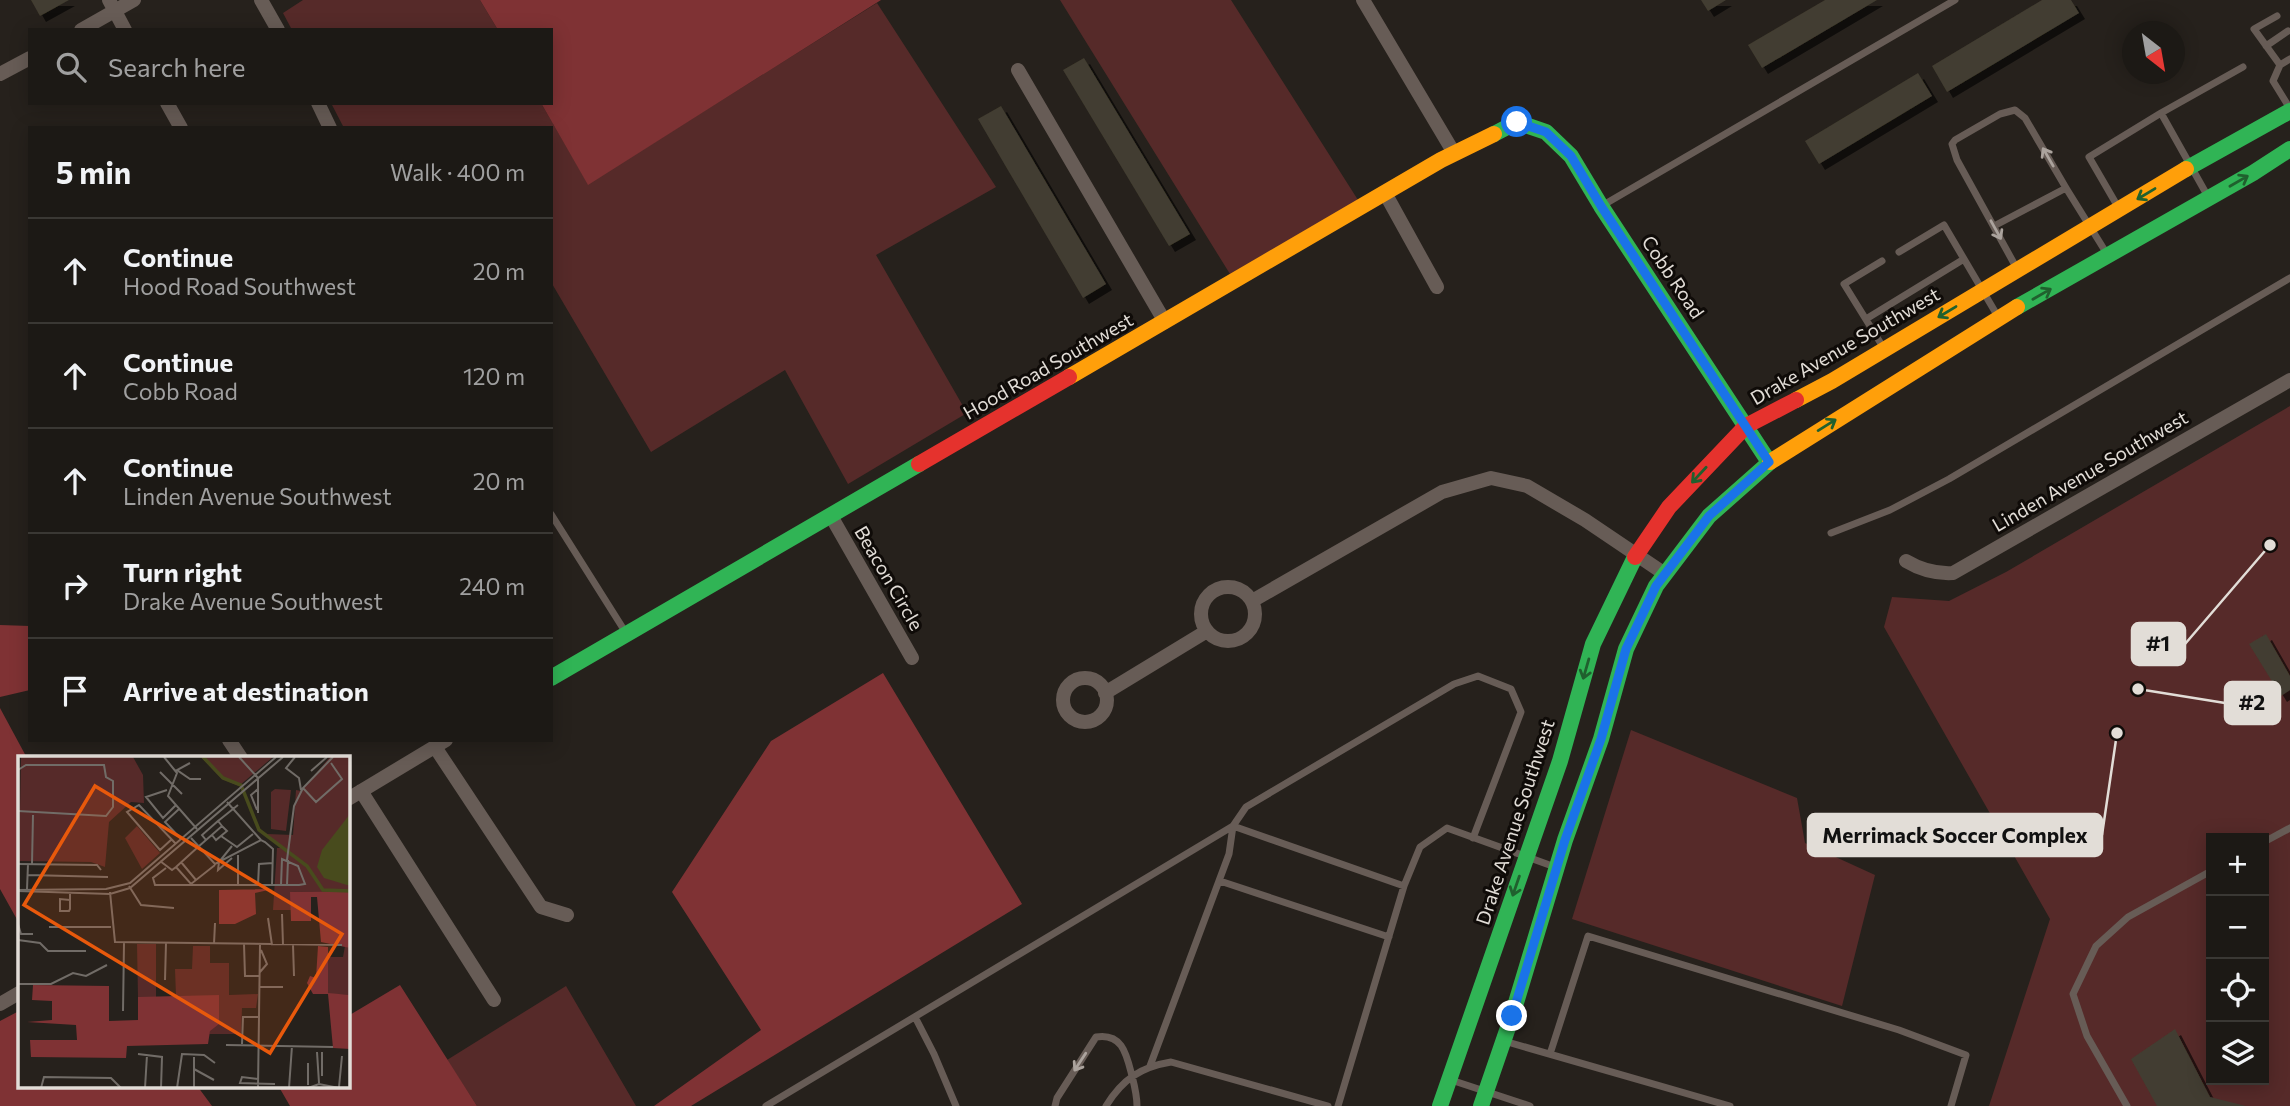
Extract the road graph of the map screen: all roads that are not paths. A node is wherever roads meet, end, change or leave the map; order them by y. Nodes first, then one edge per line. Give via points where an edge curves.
1 (134, 0) edge
2 (261, 0) edge
3 (1363, 0) edge
4 (1955, 0) edge
5 (112, 5) edge
6 (2277, 16) dead end
7 (83, 28) edge
8 (124, 28) edge
9 (277, 28) edge
10 (2288, 31) dead end
11 (2266, 46) junction
12 (28, 59) edge
13 (2290, 59) edge
14 (2280, 65) junction
15 (2244, 67) dead end
16 (1018, 70) dead end
17 (0, 74) edge
18 (168, 105) edge
19 (319, 105) edge
20 (2290, 110) edge
21 (2161, 113) junction
22 (180, 126) edge
23 (329, 126) edge
24 (2290, 149) edge
25 (1566, 151) joint
26 (1454, 153) junction
27 (2191, 166) junction
28 (2066, 188) junction
29 (1385, 193) junction
30 (2209, 198) junction
31 (1601, 206) junction
32 (2120, 209) junction
33 (1994, 226) junction
34 (2090, 227) junction
35 (1899, 251) dead end
36 (2108, 255) junction
37 (1964, 259) junction
38 (1882, 261) dead end
39 (2017, 269) junction
40 (2290, 278) edge
41 (1437, 288) dead end
42 (1983, 290) junction
43 (1999, 318) junction
44 (1866, 319) junction
45 (1165, 322) junction
46 (1885, 350) junction
47 (2290, 380) edge
48 (1746, 426) junction
49 (1769, 462) junction
50 (831, 516) junction
51 (553, 517) edge
52 (1831, 533) dead end
53 (1636, 554) junction
54 (1906, 561) dead end
55 (1665, 574) junction
56 (1252, 601) junction
57 (1207, 631) junction
58 (626, 634) junction
59 (912, 658) dead end
60 (553, 677) edge
61 (1105, 693) dead end
62 (440, 743) edge
63 (355, 795) edge
64 (1233, 827) junction
65 (2290, 828) edge
66 (1473, 838) junction
67 (2269, 839) edge
68 (1526, 857) junction
69 (1556, 868) junction
70 (2206, 874) edge
71 (1220, 881) junction
72 (1404, 886) junction
73 (567, 915) dead end
74 (1389, 937) junction
75 (18, 994) edge
76 (494, 1000) dead end
77 (0, 1004) edge
78 (915, 1017) junction
79 (1503, 1041) junction
80 (1550, 1054) junction
81 (1150, 1066) junction
82 (1132, 1077) junction
83 (1449, 1080) junction
84 (1483, 1099) edge
85 (775, 1104) edge
86 (766, 1106) edge
87 (956, 1106) edge
88 (1055, 1106) edge
89 (1106, 1106) edge
90 (1137, 1106) edge
91 (1328, 1106) edge
92 (1338, 1106) edge
93 (1440, 1106) edge
94 (1530, 1106) edge
95 (1730, 1106) edge
96 (1951, 1106) edge
97 (2127, 1106) edge

1 - 5 street
2 - 9 street
3 - 26 street
4 - 31 lane
5 - 7 street
5 - 8 street
6 - 11 lane via 2254,29
10 - 11 lane
11 - 14 lane
12 - 17 street
13 - 14 lane
14 - 20 lane via 2273,80
15 - 21 lane
16 - 45 street
18 - 22 street
19 - 23 street
20 - 27 street, Drake Avenue Southwest
21 - 27 lane
21 - 32 lane via 2089,157
30 -> 24 street
25 - 26 street, Hood Road Southwest via 1546,132 1517,122
25 - 31 street, Cobb Road
26 - 29 street, Hood Road Southwest
27 - 30 lane
27 -> 32 street, Drake Avenue Southwest
28 - 33 lane
28 -> 33 lane via 2025,118 2015,110 2000,114 1952,144
28 - 34 lane
29 - 41 street
29 - 45 street, Hood Road Southwest
30 - 36 street
31 - 48 street, Cobb Road
32 - 34 street, Drake Avenue Southwest
33 -> 39 lane
34 - 36 lane
34 - 39 street, Drake Avenue Southwest
35 - 37 lane via 1944,225
43 -> 36 street
37 - 42 lane
37 - 44 lane
38 - 44 lane via 1844,284
39 - 42 street, Drake Avenue Southwest
40 - 52 lane via 1949,479
42 - 43 lane
42 -> 46 street, Drake Avenue Southwest
49 -> 43 street
44 - 46 lane
45 - 50 street, Hood Road Southwest
46 - 48 street, Drake Avenue Southwest
47 - 54 street, Linden Avenue Southwest via 1953,573 1929,571
48 - 49 street
48 -> 53 street, Drake Avenue Southwest via 1669,507
49 - 55 street via 1709,516
50 - 58 street, Hood Road Southwest
50 - 59 street, Beacon Circle
51 - 58 lane
53 - 55 street
53 - 56 street via 1527,486 1491,478 1442,492
53 -> 68 street, Drake Avenue Southwest via 1593,644 1560,761
55 - 69 street via 1626,649 1601,739
56 - 57 street via 1252,627 1239,639 1222,640
56 - 57 street via 1230,587 1213,592 1201,614
57 - 61 street
58 - 60 street, Hood Road Southwest
62 - 63 street
62 - 73 street via 541,907
63 - 76 street
64 - 66 lane via 1246,807 1454,684 1479,676 1511,689 1521,712
64 - 71 lane
64 - 72 lane
64 - 78 lane
65 - 67 lane
66 - 68 lane
66 - 72 lane via 1447,828 1420,848
68 - 69 lane
68 -> 83 street, Drake Avenue Southwest
69 - 79 street
70 - 97 lane via 2128,917 2096,946 2073,994 2087,1037
71 - 74 lane
71 - 81 lane
72 - 74 lane
74 - 92 lane
75 - 77 street
78 - 85 lane
78 - 87 lane
79 - 80 lane
79 - 84 street
80 - 95 lane
80 - 96 lane via 1588,936 1899,1030 1966,1055
81 - 82 lane
81 - 91 lane via 1171,1062
82 -> 88 lane via 1125,1048 1105,1035 1096,1037
82 - 89 lane
82 - 90 lane
83 - 84 lane
83 - 93 street, Drake Avenue Southwest
84 - 94 lane
85 - 86 lane

